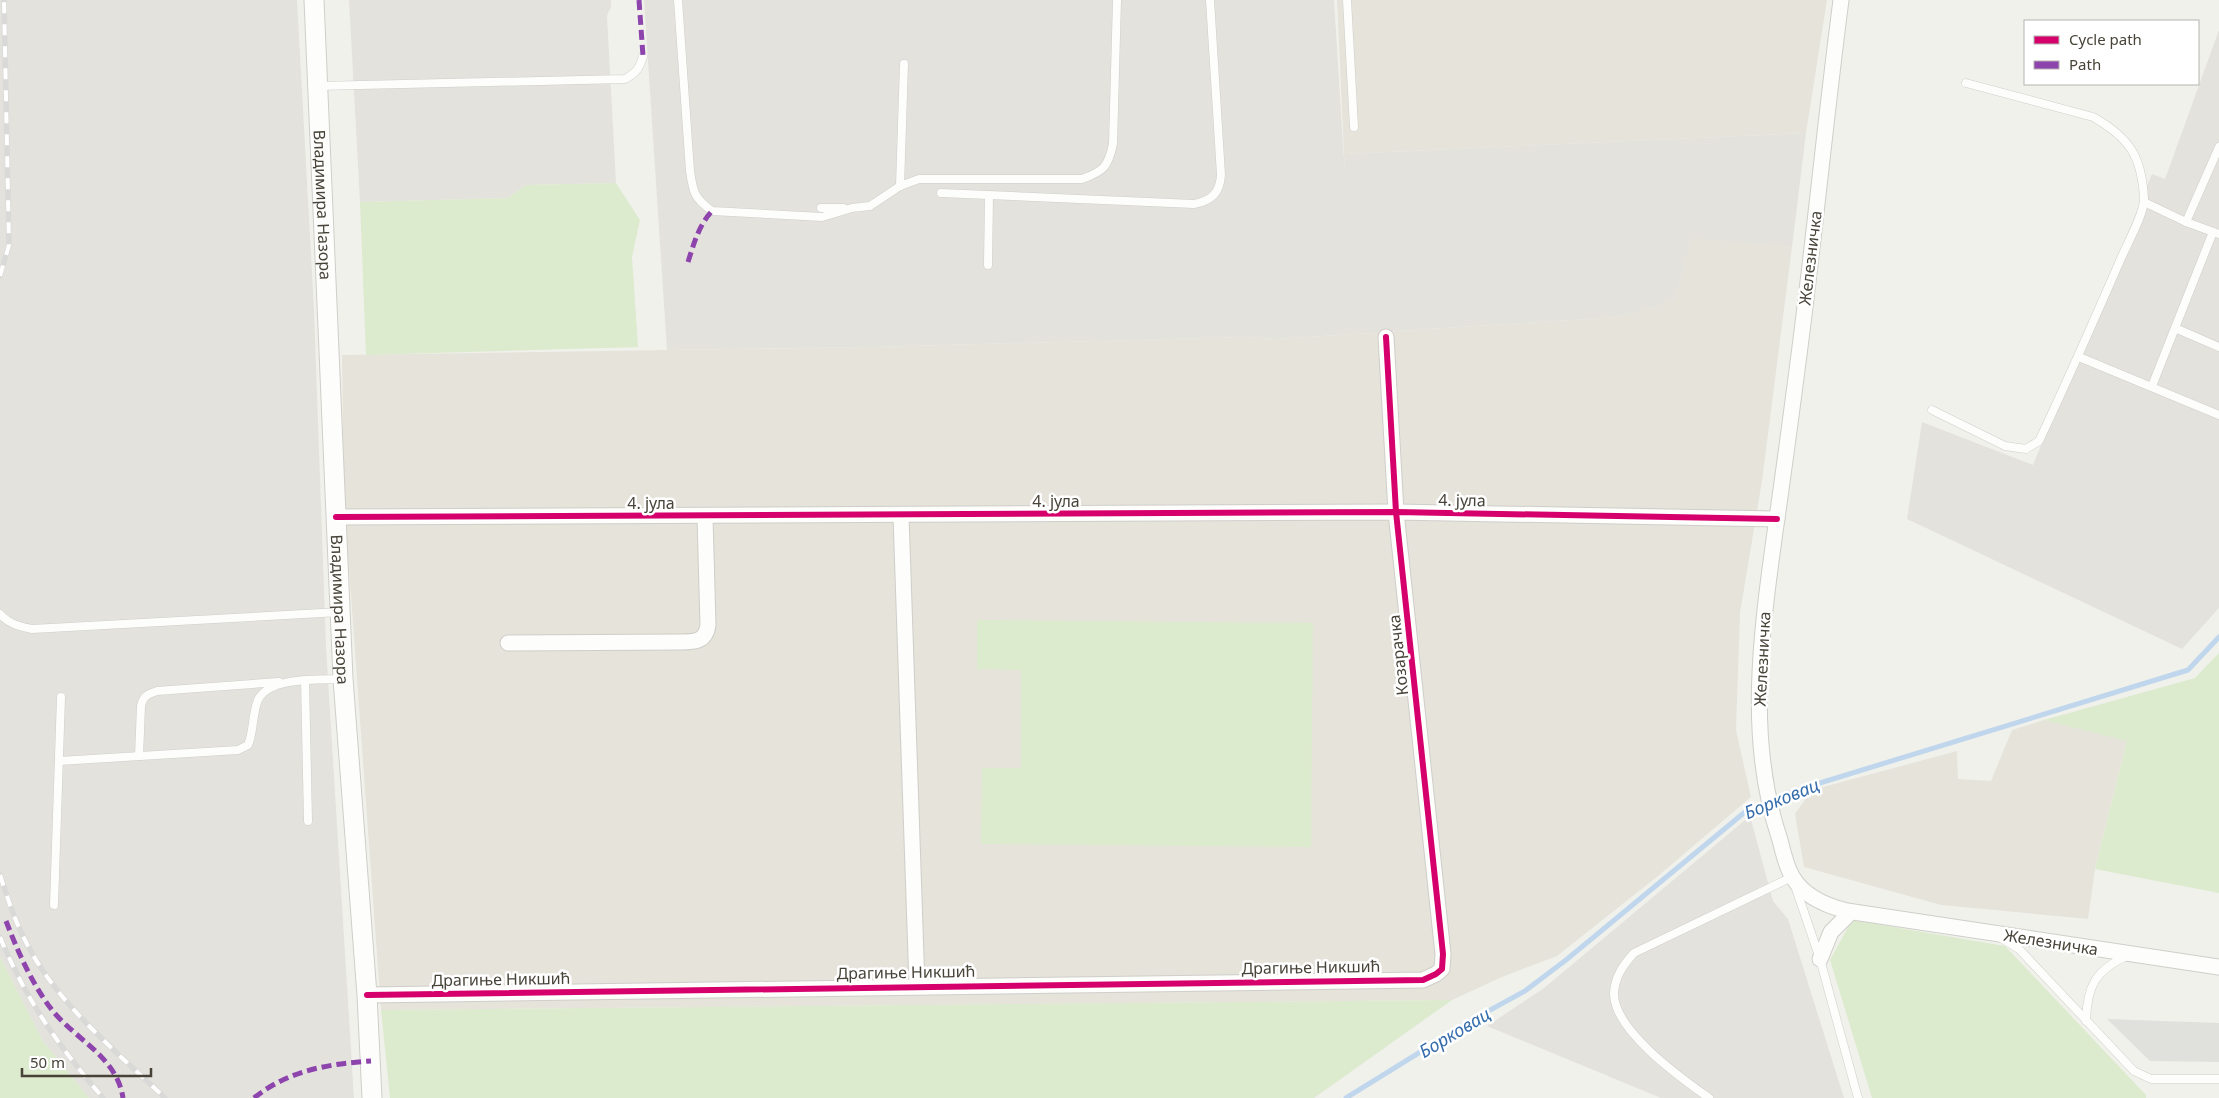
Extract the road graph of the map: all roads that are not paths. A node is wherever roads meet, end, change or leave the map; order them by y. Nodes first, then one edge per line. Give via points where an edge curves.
1 (314, 0) edge
2 (678, 0) edge
3 (1117, 0) edge
4 (1210, 0) edge
5 (1347, 0) edge
6 (1841, 0) edge
7 (643, 56) dead end
8 (904, 64) dead end
9 (1966, 83) dead end
10 (317, 86) junction
11 (1354, 127) dead end
12 (2219, 147) edge
13 (900, 186) junction
14 (941, 193) dead end
15 (989, 196) junction
16 (2144, 202) junction
17 (821, 208) dead end
18 (852, 208) junction
19 (2186, 222) junction
20 (2216, 233) edge
21 (988, 265) dead end
22 (2175, 328) junction
23 (1386, 337) dead end
24 (2219, 346) edge
25 (2079, 356) junction
26 (2152, 386) junction
27 (1932, 410) dead end
28 (2219, 415) edge
29 (1396, 512) junction
30 (706, 516) junction
31 (901, 516) junction
32 (336, 517) junction
33 (1777, 519) junction
34 (340, 612) junction
35 (0, 614) edge
36 (508, 643) dead end
37 (343, 679) junction
38 (304, 680) junction
39 (296, 681) junction
40 (61, 697) dead end
41 (139, 756) junction
42 (60, 761) junction
43 (308, 821) dead end
44 (1792, 877) junction
45 (54, 905) dead end
46 (1851, 912) junction
47 (1993, 933) junction
48 (2131, 954) junction
49 (1820, 958) junction
50 (2219, 967) edge
51 (1442, 969) joint
52 (917, 986) junction
53 (367, 995) junction
54 (2086, 1021) junction
55 (2219, 1078) edge
56 (372, 1098) edge
57 (1709, 1098) edge
58 (1858, 1098) edge

1 - 10 street, Владимира Назора
2 - 18 lane via 690,171 699,202 712,211 822,218
3 - 13 lane via 1113,144 1110,160 1100,173 1082,179 919,179
4 - 15 lane via 1221,175 1216,194 1206,202 1194,204
5 - 11 lane
6 - 33 street, Железничка
7 - 10 lane via 640,67 625,79
8 - 13 lane
9 - 16 lane via 2093,117 2106,124 2129,145 2139,160
10 - 32 street, Владимира Назора
12 - 19 lane
13 - 18 lane via 870,206
14 - 15 lane
15 - 21 lane
16 - 19 lane
16 - 25 lane
17 - 18 lane
19 - 20 lane
20 - 22 lane
22 - 24 lane
22 - 26 lane
23 - 29 street, Козарачка
25 - 26 lane
25 - 27 lane via 2039,441 2026,449 2005,446
26 - 28 lane
29 - 31 street, 4. јула
29 - 33 street, 4. јула
29 - 51 street, Козарачка via 1426,781
30 - 31 street, 4. јула
30 - 32 street, 4. јула
30 - 36 street via 708,625 706,635 700,640
31 - 52 street, Драгиње Никшић
32 - 34 street, Владимира Назора
33 - 44 street, Железничка via 1764,610 1759,728 1773,820
34 - 35 lane via 32,629 16,626
34 - 37 street, Владимира Назора
37 - 38 lane
37 - 53 street, Владимира Назора
38 - 39 lane
38 - 43 lane
39 - 41 lane via 279,684 259,698 248,745 238,750
39 - 41 lane via 157,691 148,695 141,706
40 - 42 lane
41 - 42 lane
42 - 45 lane
44 - 46 street, Железничка via 1812,897 1832,908
44 - 49 lane
44 - 57 lane via 1634,953 1616,980 1616,1007 1624,1021 1644,1046
46 - 47 street, Железничка
46 - 49 street via 1831,932
47 - 48 street, Железничка
47 - 54 lane via 2019,949
48 - 50 street, Железничка
48 - 54 lane via 2108,966 2097,977 2088,997
49 - 58 lane
51 - 52 street, Драгиње Никшић via 1423,980
52 - 53 street, Драгиње Никшић
53 - 56 street, Владимира Назора
54 - 55 lane via 2144,1077

